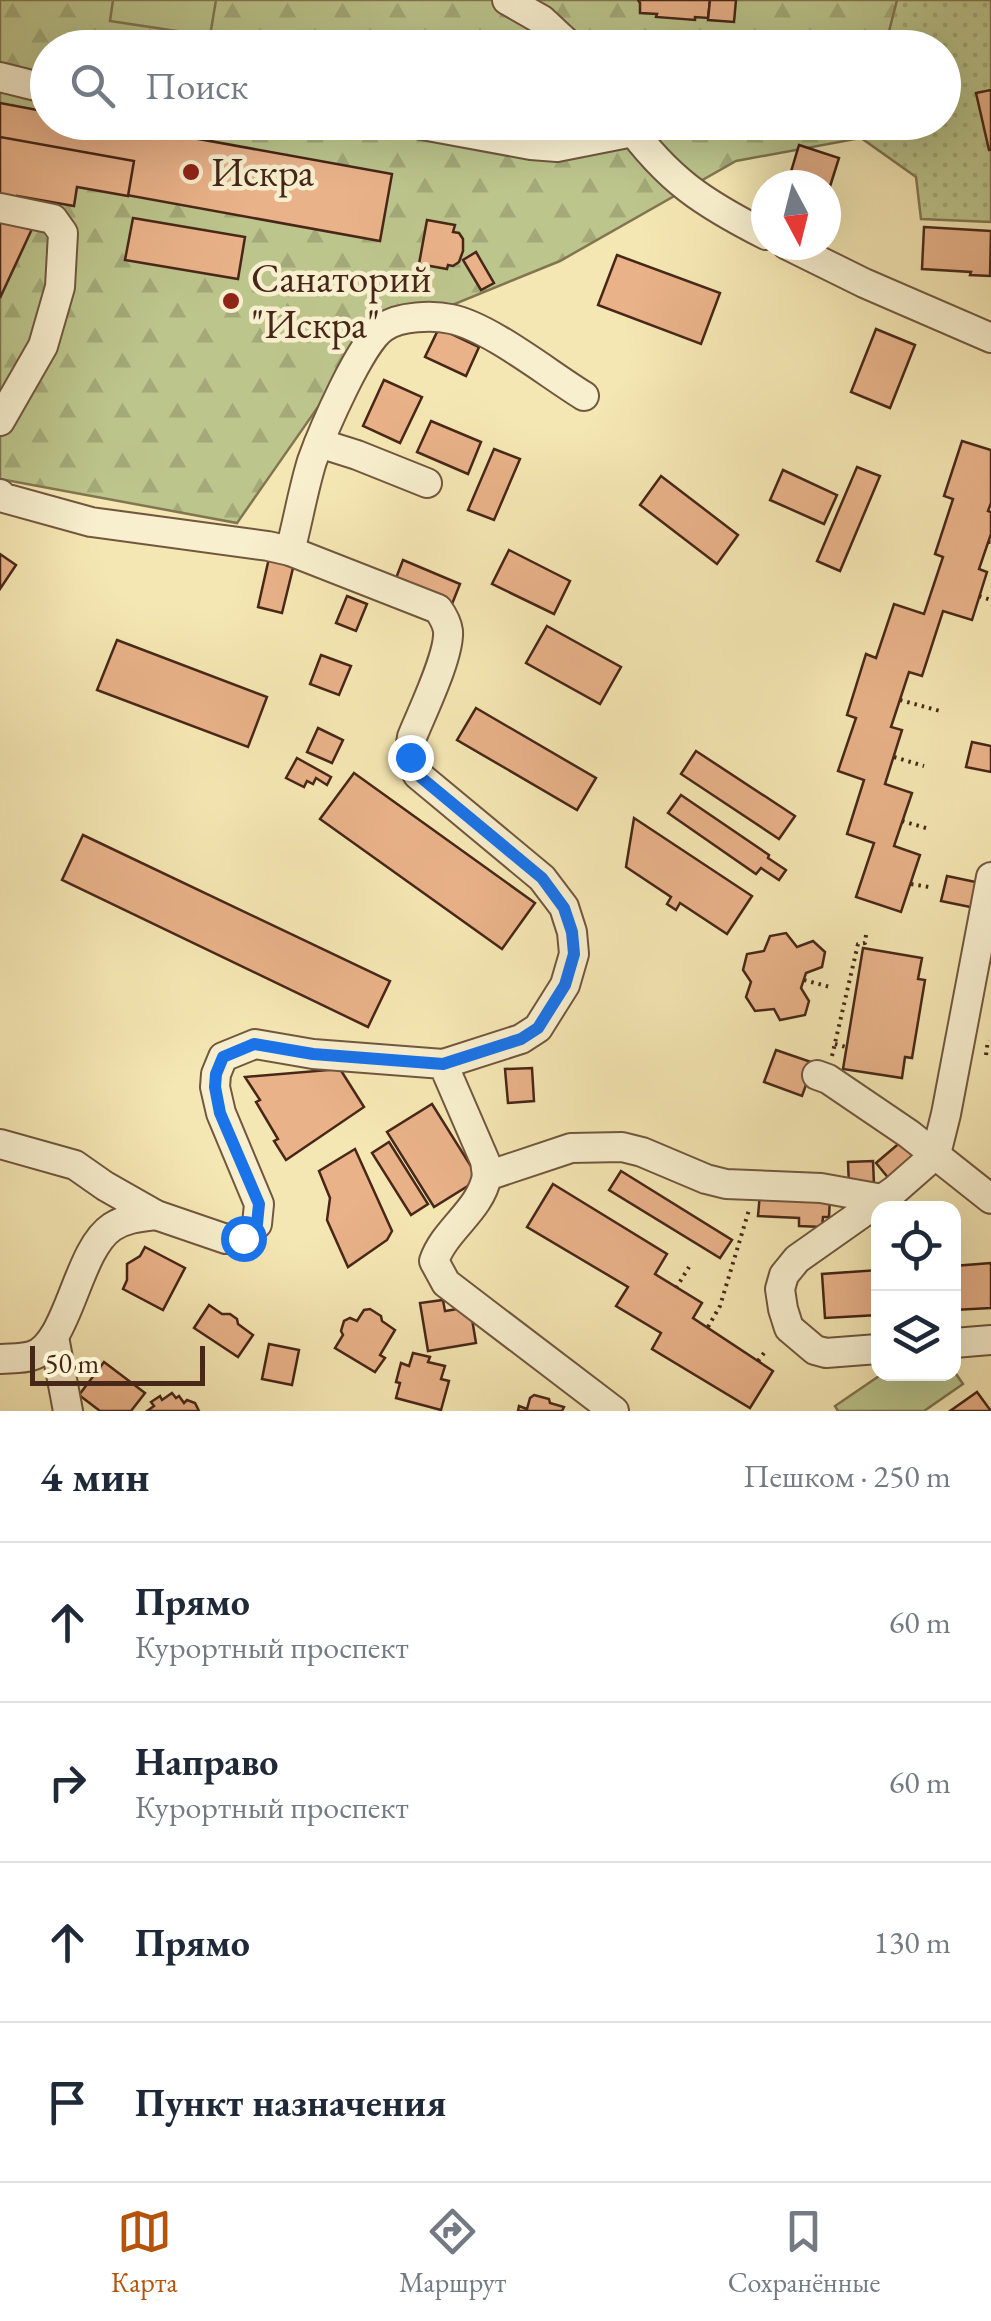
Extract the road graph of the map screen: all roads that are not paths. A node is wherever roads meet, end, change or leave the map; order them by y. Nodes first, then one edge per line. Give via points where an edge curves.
1 (508, 0) edge
2 (553, 30) edge
3 (0, 77) edge
4 (30, 84) edge
5 (504, 140) edge
6 (583, 140) edge
7 (641, 140) edge
8 (0, 208) edge
9 (751, 226) edge
10 (817, 260) edge
11 (991, 338) edge
12 (584, 396) dead end
13 (0, 421) edge
14 (320, 443) junction
15 (428, 483) dead end
16 (0, 494) edge
17 (290, 551) junction
18 (991, 877) edge
19 (443, 1064) junction
20 (824, 1065) road end
21 (0, 1144) edge
22 (936, 1154) junction
23 (487, 1176) junction
24 (882, 1199) junction
25 (991, 1199) edge
26 (156, 1215) junction
27 (54, 1337) junction
28 (991, 1340) edge
29 (961, 1342) edge
30 (871, 1350) edge
31 (0, 1359) edge
32 (68, 1411) edge
33 (614, 1411) edge

1 - 2 street
3 - 4 street
5 - 6 street via 557,147
7 - 9 street via 691,192
8 - 13 street via 53,219 63,233 60,287 43,346
10 - 11 street
12 - 14 street via 465,324 408,320 373,336
14 - 15 street
14 - 17 street
16 - 17 street via 91,522
17 - 19 street via 438,609 448,632 446,650 412,736 412,766 542,878 572,932 565,985 538,1028
18 - 22 street
19 - 23 street
19 - 26 street via 254,1044 223,1057 215,1087 220,1113 259,1204 257,1224 243,1238 226,1239
20 - 22 street via 828,1079
21 - 26 street via 75,1165
22 - 24 street
22 - 25 street
23 - 24 street via 571,1148 622,1147 726,1184 821,1188
23 - 33 street via 484,1190 437,1252 438,1272
24 - 30 street via 797,1259 780,1289 789,1328 815,1350
26 - 27 street via 126,1220 94,1245
27 - 31 street via 35,1356
27 - 32 street
28 - 29 street

